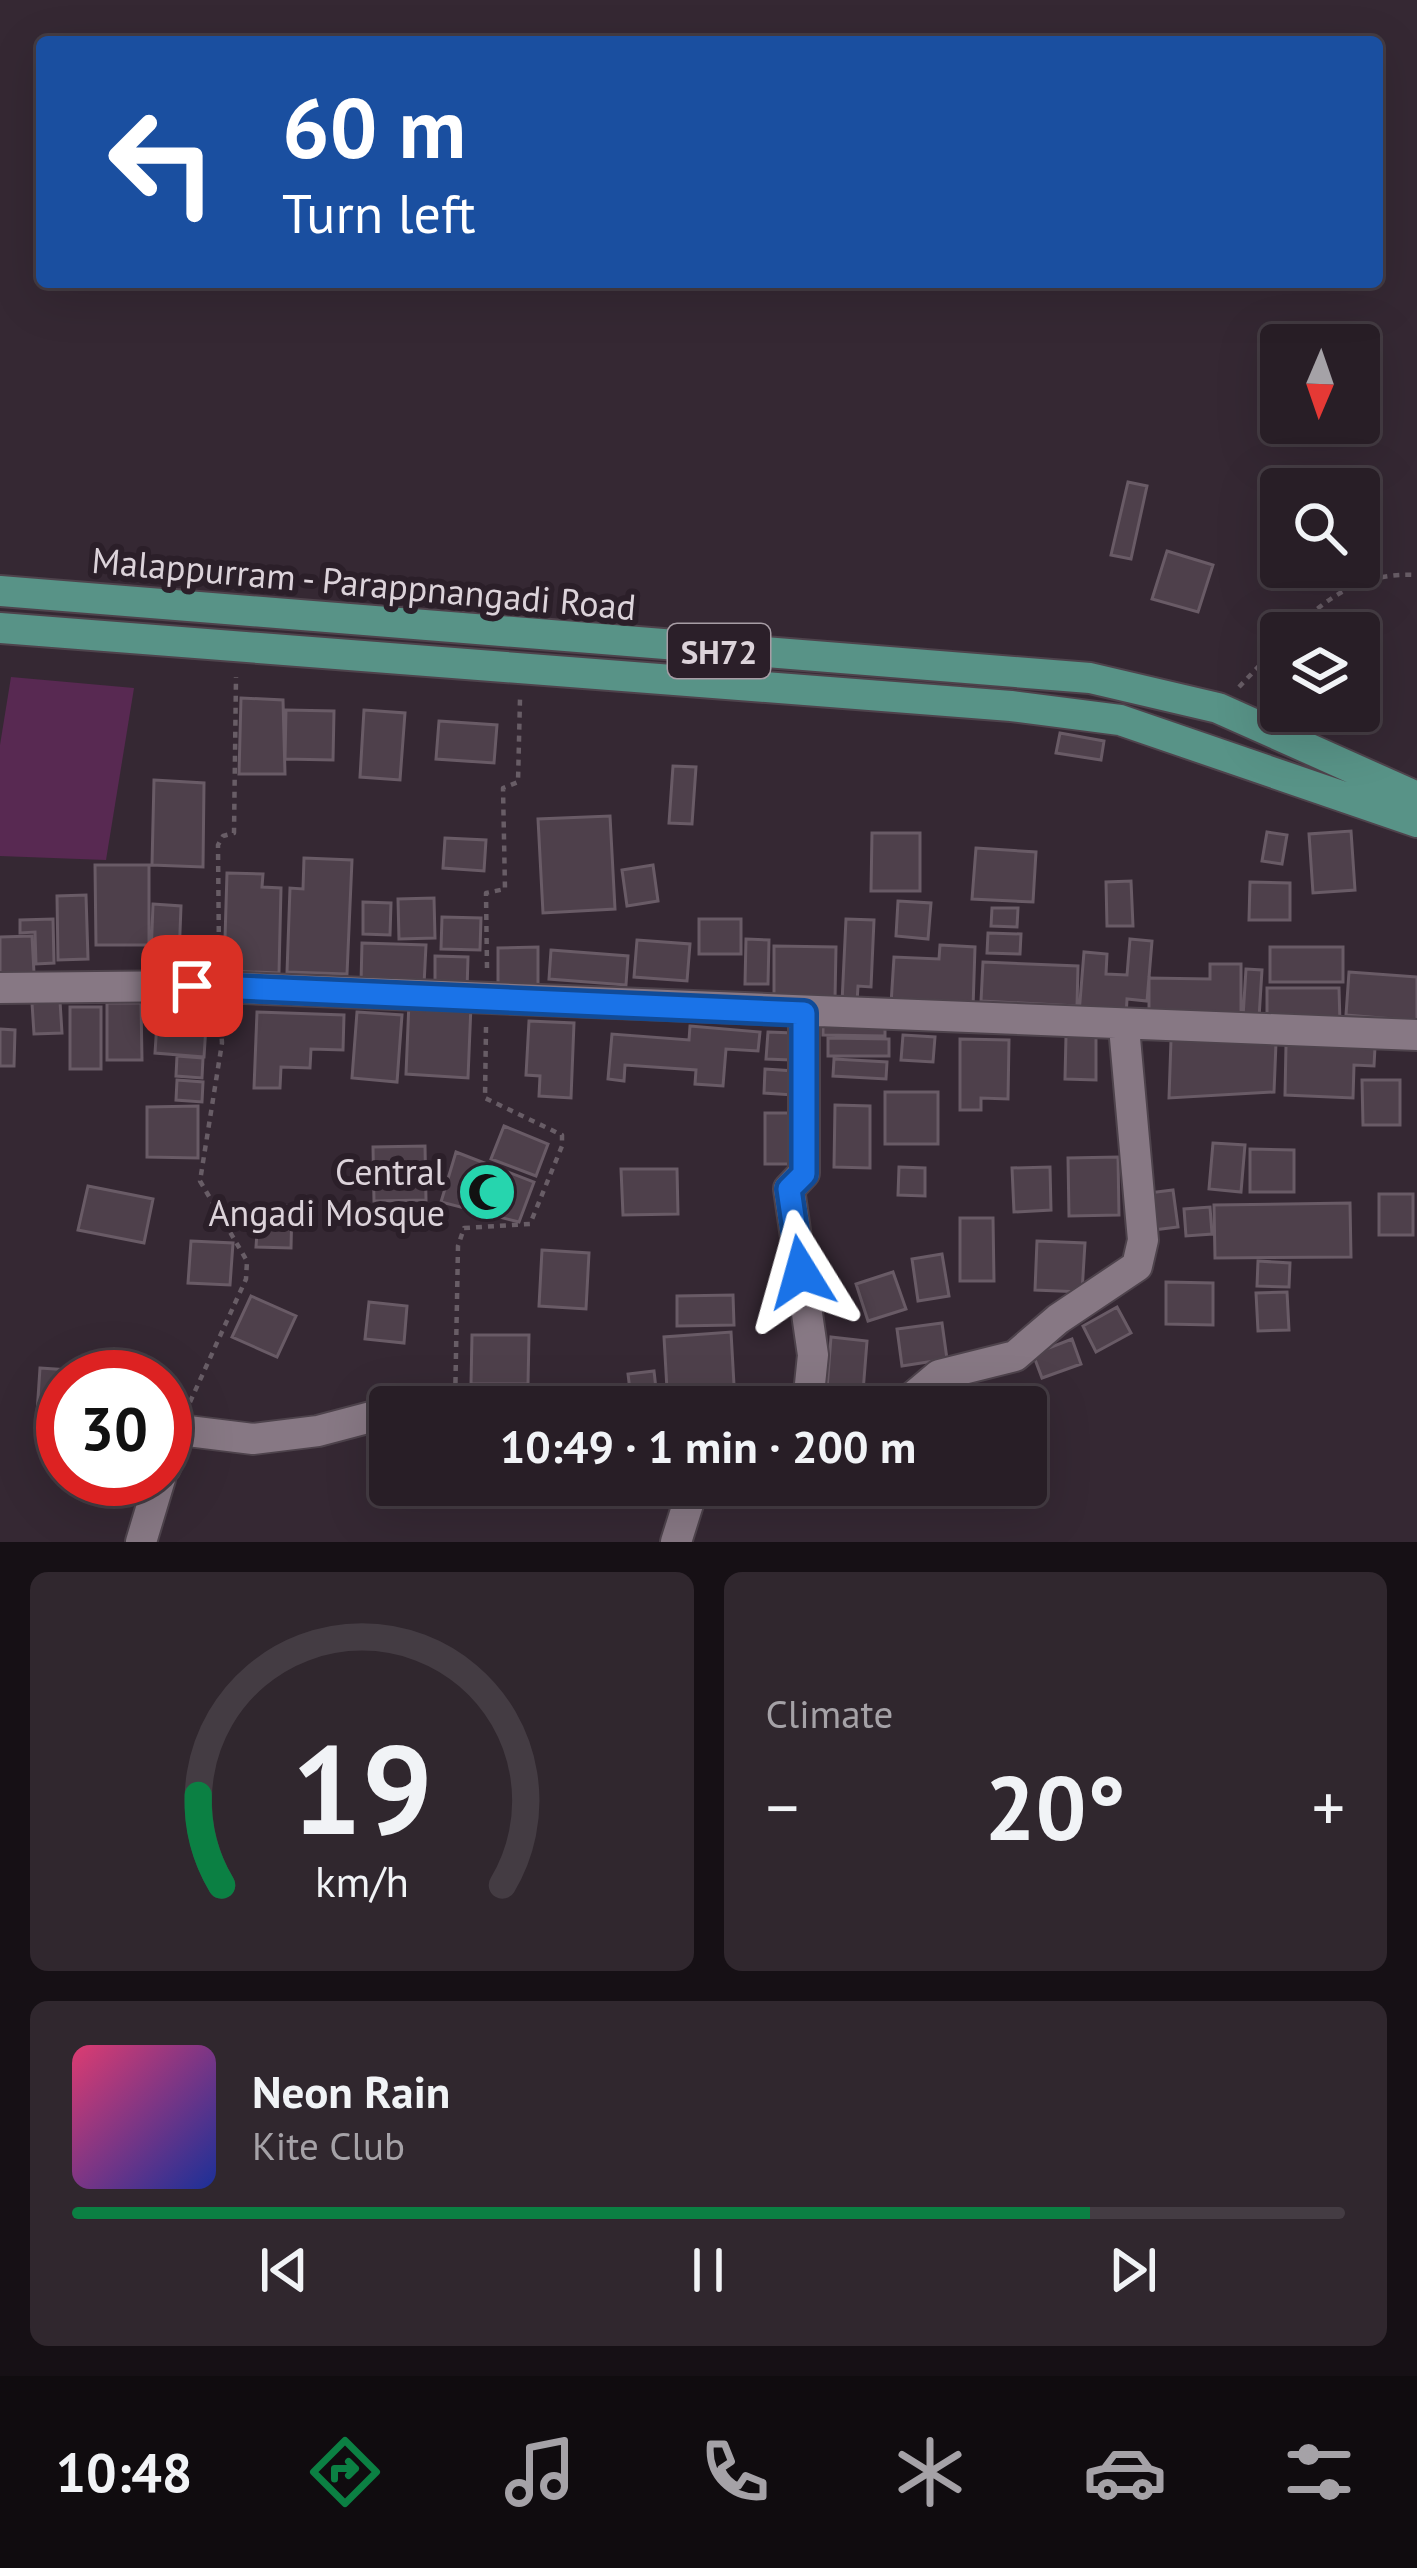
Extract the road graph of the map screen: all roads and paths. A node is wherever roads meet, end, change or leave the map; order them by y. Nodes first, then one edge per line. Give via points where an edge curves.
1 (1417, 575) edge
2 (0, 592) edge
3 (1311, 612) edge
4 (0, 628) edge
5 (237, 646) junction
6 (1260, 665) edge
7 (521, 670) junction
8 (1218, 708) junction
9 (1417, 797) edge
10 (1417, 822) edge
11 (218, 987) junction
12 (0, 988) edge
13 (487, 999) junction
14 (804, 1013) junction
15 (1124, 1027) junction
16 (1417, 1035) edge
17 (455, 1386) edge
18 (810, 1386) edge
19 (926, 1386) edge
20 (192, 1398) edge
21 (369, 1418) edge
22 (192, 1431) edge
23 (151, 1506) edge
24 (687, 1506) edge
25 (140, 1542) edge
26 (676, 1542) edge

1 - 3 path via 1383,573
2 - 8 main road, Malappurram - Parappnangadi Road / SH72 via 1090,678
4 - 5 main road, Malappurram - Parappnangadi Road / SH72
5 - 7 main road, Malappurram - Parappnangadi Road / SH72
5 - 11 path via 235,833 218,845
6 - 8 path
7 - 10 main road, Malappurram - Parappnangadi Road / SH72 via 1120,720
7 - 13 path via 518,782 503,788 506,889 486,893
8 - 9 main road, Malappurram - Parappnangadi Road / SH72
11 - 12 street
11 - 13 street
11 - 20 path via 221,1043 200,1181 244,1252 246,1279
13 - 14 street
13 - 17 path via 484,1097 562,1135 562,1146 530,1224 464,1228
14 - 15 street
14 - 18 street via 804,1174 789,1189 813,1355
15 - 16 street
15 - 19 street via 1143,1240 1137,1265 1015,1356 939,1375
21 - 22 street via 253,1438
23 - 25 street
24 - 26 street

